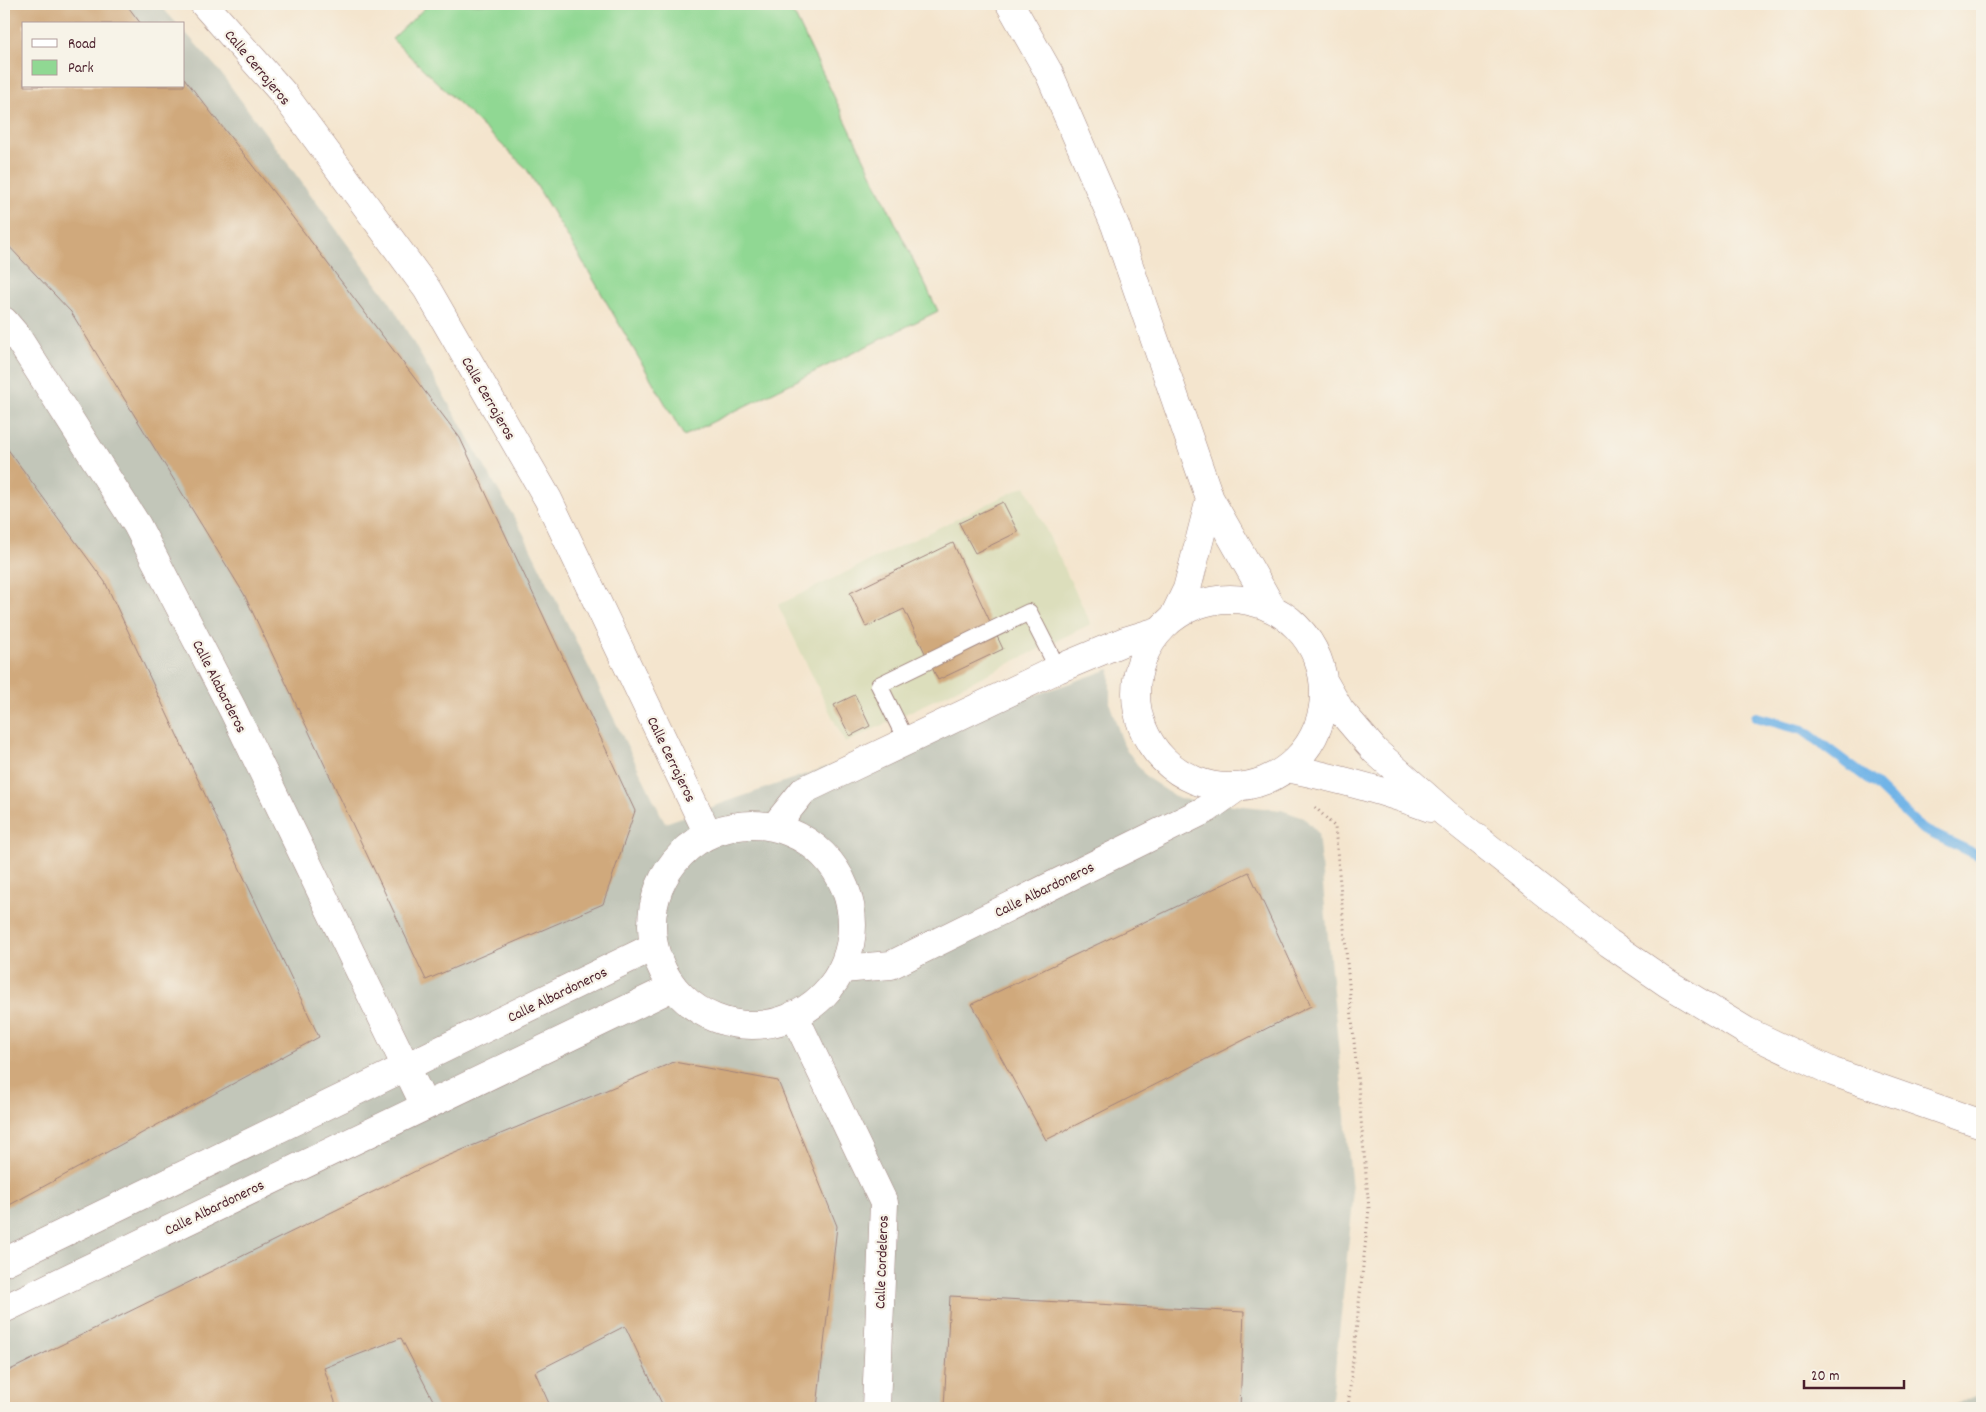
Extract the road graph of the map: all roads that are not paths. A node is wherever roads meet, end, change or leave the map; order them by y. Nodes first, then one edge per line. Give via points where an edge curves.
1 (204, 4) edge
2 (1010, 4) edge
3 (4, 321) edge
4 (1210, 499) junction
5 (1272, 608) junction
6 (1166, 624) junction
7 (1058, 669) junction
8 (1324, 682) junction
9 (907, 742) junction
10 (1288, 768) junction
11 (1238, 787) junction
12 (1445, 813) junction
13 (774, 827) junction
14 (708, 834) junction
15 (653, 947) junction
16 (842, 969) junction
17 (672, 987) junction
18 (794, 1015) junction
19 (406, 1067) junction
20 (425, 1106) junction
21 (1982, 1124) edge
22 (4, 1262) edge
23 (4, 1309) edge
24 (876, 1408) edge

1 - 14 street, Calle Cerrajeros via 283,93 427,289 548,499
2 - 4 street via 1049,73 1115,225
3 - 19 street, Calle Alabarderos via 137,525 233,710
4 - 5 street
4 - 6 street via 1188,589
5 - 6 street via 1248,600 1222,599 1197,604
5 - 8 street via 1298,627 1316,652
6 - 7 street
6 - 11 street via 1142,658 1136,690 1140,721 1154,749 1177,771 1206,784
7 - 9 street
7 - 9 lane via 1029,612 879,685
8 - 10 street via 1324,706 1317,730 1305,750
8 - 12 street via 1340,710 1375,751
9 - 13 street via 804,790
10 - 11 street via 1260,782
10 - 12 street via 1392,794
11 - 16 street, Calle Albardoneros via 1207,809 891,965
12 - 21 street via 1609,943 1746,1031 1834,1072
13 - 14 street via 740,825
13 - 16 street via 802,838 826,856 842,881 851,910 851,940
14 - 15 street via 680,853 661,881 651,913
15 - 17 street
15 - 19 street, Calle Albardoneros
16 - 18 street via 830,988
17 - 18 street via 698,1009 728,1022 762,1024
17 - 20 street, Calle Albardoneros
18 - 24 street, Calle Cordeleros via 884,1203
19 - 20 street
19 - 22 street, Calle Albardoneros
20 - 23 street, Calle Albardoneros

